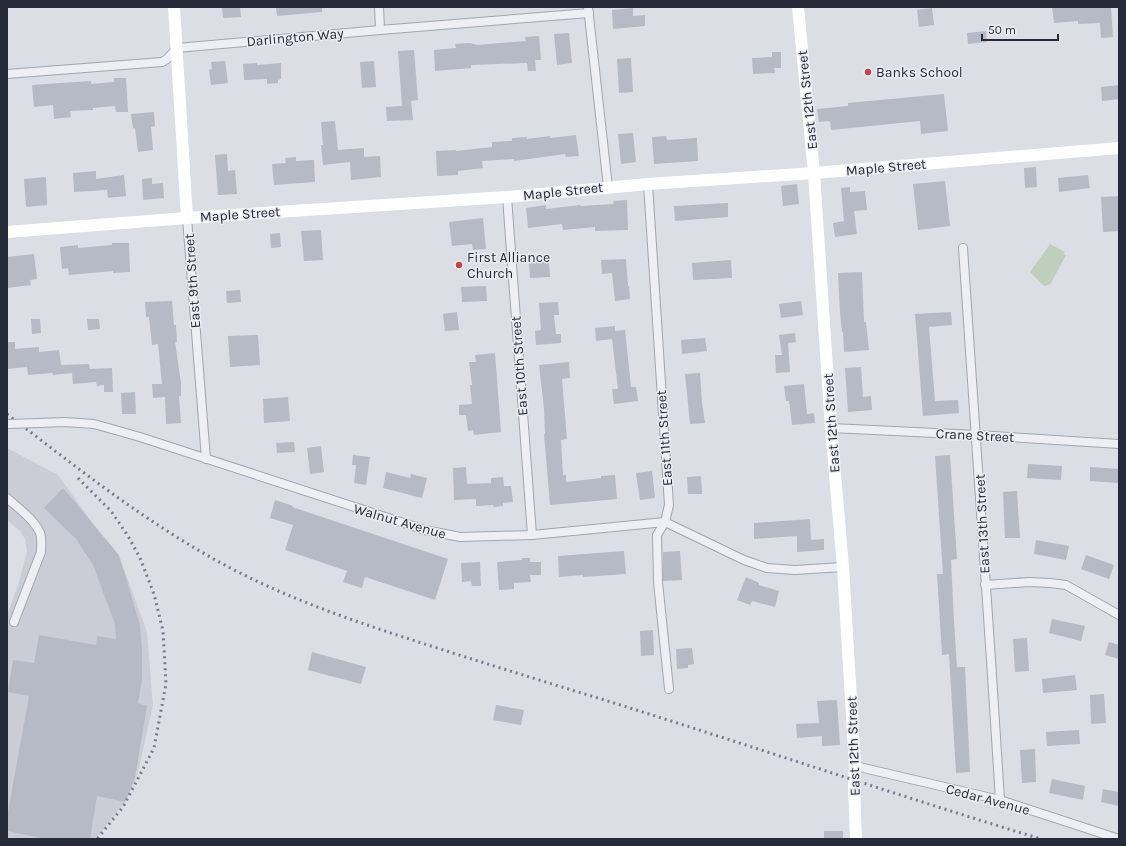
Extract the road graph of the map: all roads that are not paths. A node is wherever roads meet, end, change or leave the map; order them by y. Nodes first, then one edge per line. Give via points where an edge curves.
1 (174, 7) edge
2 (379, 7) edge
3 (798, 7) edge
4 (589, 10) edge
5 (380, 30) junction
6 (177, 48) junction
7 (7, 74) edge
8 (1119, 148) edge
9 (814, 174) junction
10 (648, 184) junction
11 (608, 187) junction
12 (507, 197) junction
13 (187, 218) junction
14 (7, 232) edge
15 (963, 248) dead end
16 (8, 424) edge
17 (831, 428) junction
18 (977, 435) junction
19 (1119, 444) edge
20 (206, 460) junction
21 (7, 498) edge
22 (665, 522) junction
23 (532, 535) junction
24 (843, 567) junction
25 (985, 584) junction
26 (1119, 615) edge
27 (14, 622) dead end
28 (669, 689) dead end
29 (855, 766) junction
30 (1000, 800) junction
31 (856, 839) edge
32 (1119, 839) edge

1 - 6 main road, East 9th Street
2 - 5 street
3 - 9 main road, East 12th Street
4 - 5 street, Darlington Way
4 - 11 street
5 - 6 street, Darlington Way
6 - 7 street via 162,62
6 - 13 main road, East 9th Street
8 - 9 main road, Maple Street
9 - 10 main road, Maple Street
9 - 17 main road, East 12th Street
10 - 11 main road, Maple Street
10 - 22 street, East 11th Street via 669,505
11 - 12 main road, Maple Street
12 - 13 main road, Maple Street
12 - 23 street, East 10th Street
13 - 14 main road, Maple Street
13 - 20 street, East 9th Street
15 - 18 street, East 13th Street
16 - 20 street, Walnut Avenue, bridge via 94,424
17 - 18 street, Crane Street
17 - 24 main road, East 12th Street
18 - 19 street, Crane Street
18 - 25 street, East 13th Street
20 - 23 street, Walnut Avenue via 430,532 460,537
21 - 27 street via 35,524 41,542 41,552
22 - 23 street, Walnut Avenue
22 - 24 street via 744,560 767,568 802,570
22 - 28 street, East 11th Street via 657,536 658,582
24 - 29 main road, East 12th Street
25 - 26 street via 1029,582 1066,585
25 - 30 street, East 13th Street
29 - 30 street, Cedar Avenue
29 - 31 main road, East 12th Street
30 - 32 street, Cedar Avenue

